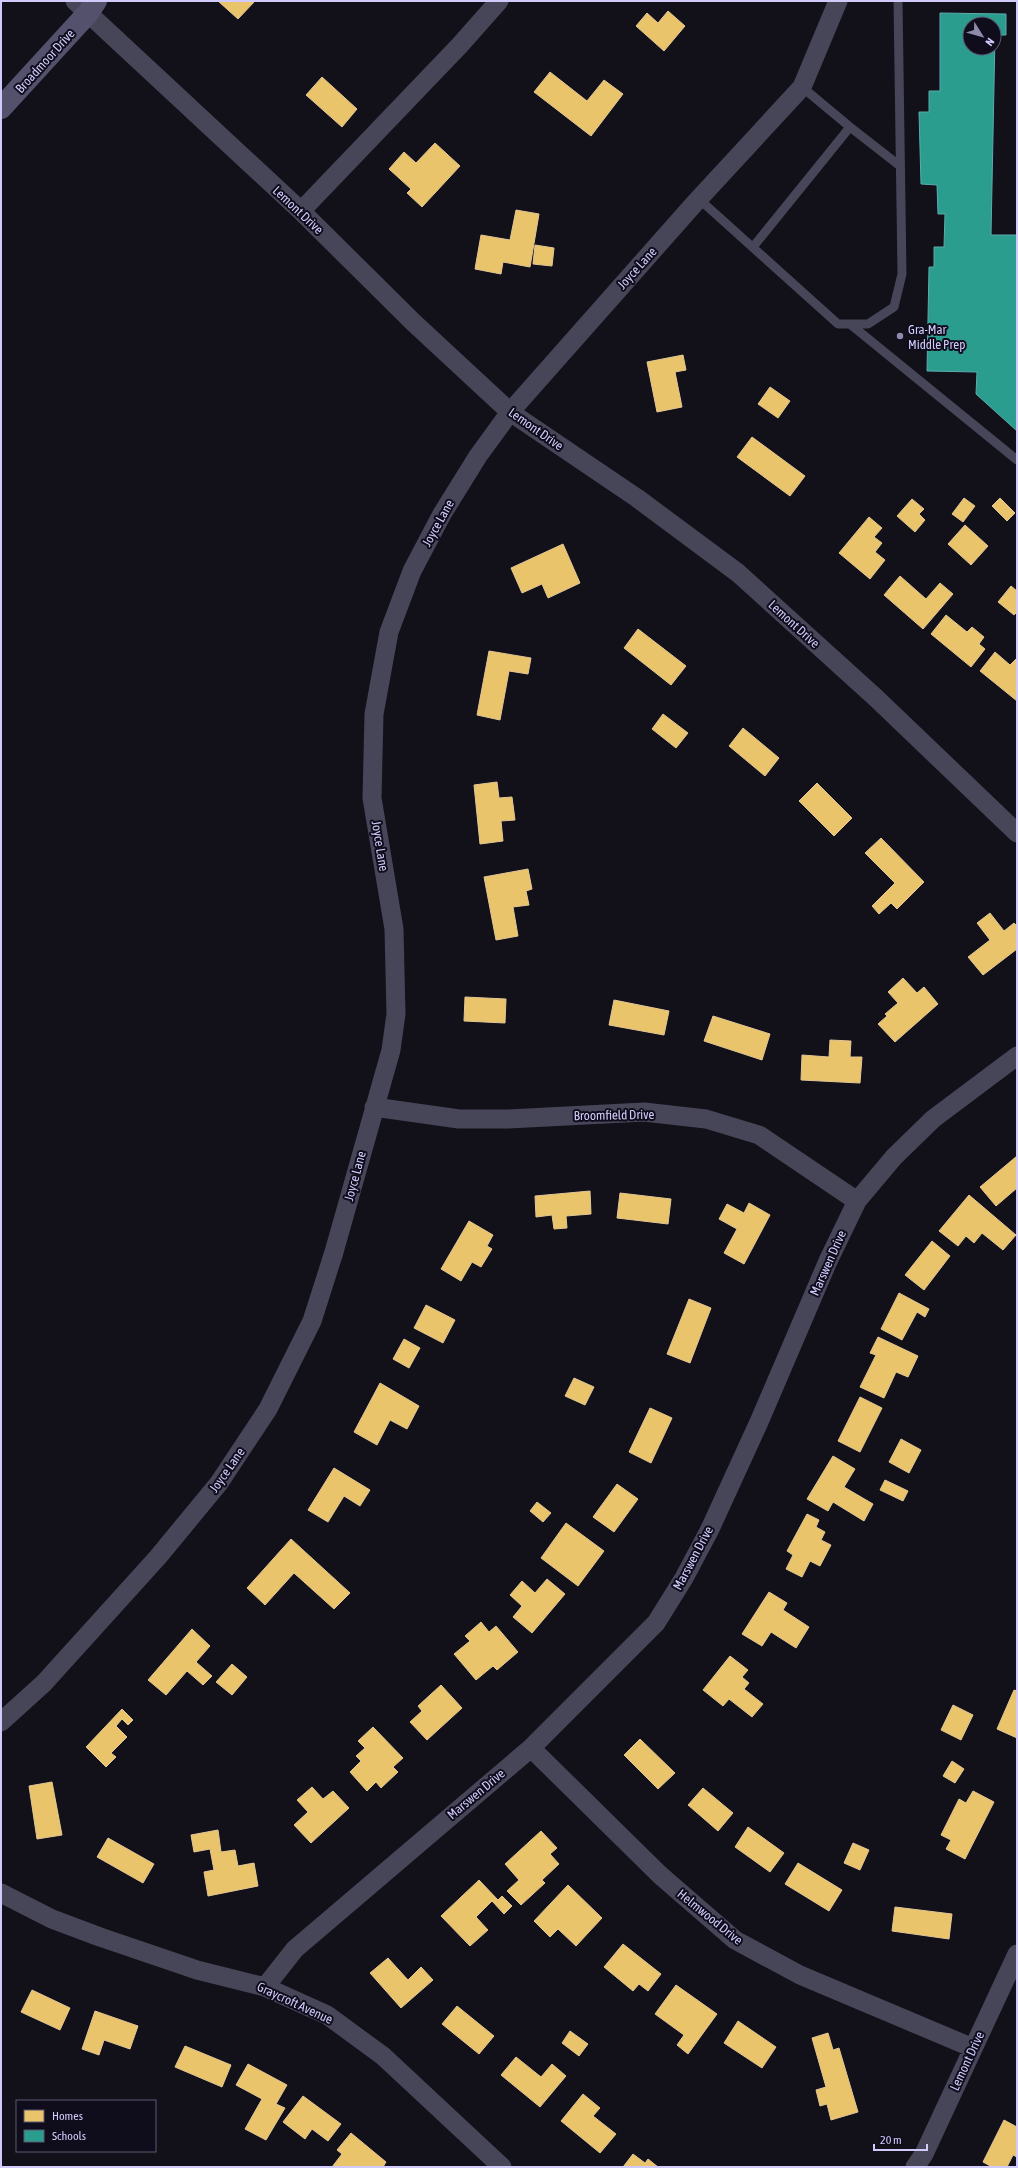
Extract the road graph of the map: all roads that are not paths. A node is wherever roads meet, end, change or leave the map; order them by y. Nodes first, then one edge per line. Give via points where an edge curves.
1 (111, 1) edge
2 (499, 1) edge
3 (838, 1) edge
4 (898, 1) edge
5 (86, 5) edge
6 (802, 87) junction
7 (1, 108) edge
8 (850, 127) junction
9 (900, 166) junction
10 (699, 199) junction
11 (301, 211) junction
12 (753, 248) junction
13 (850, 324) junction
14 (510, 412) junction
15 (1017, 460) edge
16 (1017, 833) edge
17 (1017, 1056) edge
18 (374, 1107) junction
19 (857, 1201) junction
20 (1, 1722) edge
21 (531, 1748) junction
22 (1, 1893) edge
23 (1017, 1954) edge
24 (265, 1987) junction
25 (973, 2048) junction
26 (502, 2167) edge
27 (915, 2167) edge

1 - 5 main road, Broadmoor Drive
2 - 11 street
3 - 6 street, Joyce Lane
4 - 9 lane
5 - 7 main road, Broadmoor Drive
5 - 11 street, Lemont Drive
6 - 8 lane
6 - 10 street, Joyce Lane
8 - 9 lane
8 - 12 lane
9 - 13 lane via 902,274 894,307 868,324
10 - 12 lane
10 - 14 street, Joyce Lane
11 - 14 street, Lemont Drive via 413,322
12 - 13 lane via 838,324
13 - 15 lane
14 - 16 street, Lemont Drive via 637,498 738,573 893,714
14 - 18 street, Joyce Lane via 478,456 442,514 412,571 389,632 374,714 372,798 394,928 396,1014 391,1050
17 - 19 street, Marswen Drive via 933,1119 894,1157
18 - 19 street, Broomfield Drive via 459,1119 508,1120 644,1112 706,1119 758,1136
18 - 20 street, Joyce Lane via 312,1321 268,1409 219,1484 158,1556 44,1683
19 - 21 street, Marswen Drive via 710,1529 684,1578 656,1624
21 - 24 street, Marswen Drive via 295,1949
21 - 25 street, Helmwood Drive via 660,1875 735,1940 800,1975
22 - 24 street, Graycroft Avenue via 52,1919 100,1937 197,1970
23 - 25 street, Lemont Drive
24 - 26 street, Graycroft Avenue via 327,2015 383,2056
25 - 27 street, Lemont Drive via 924,2154

